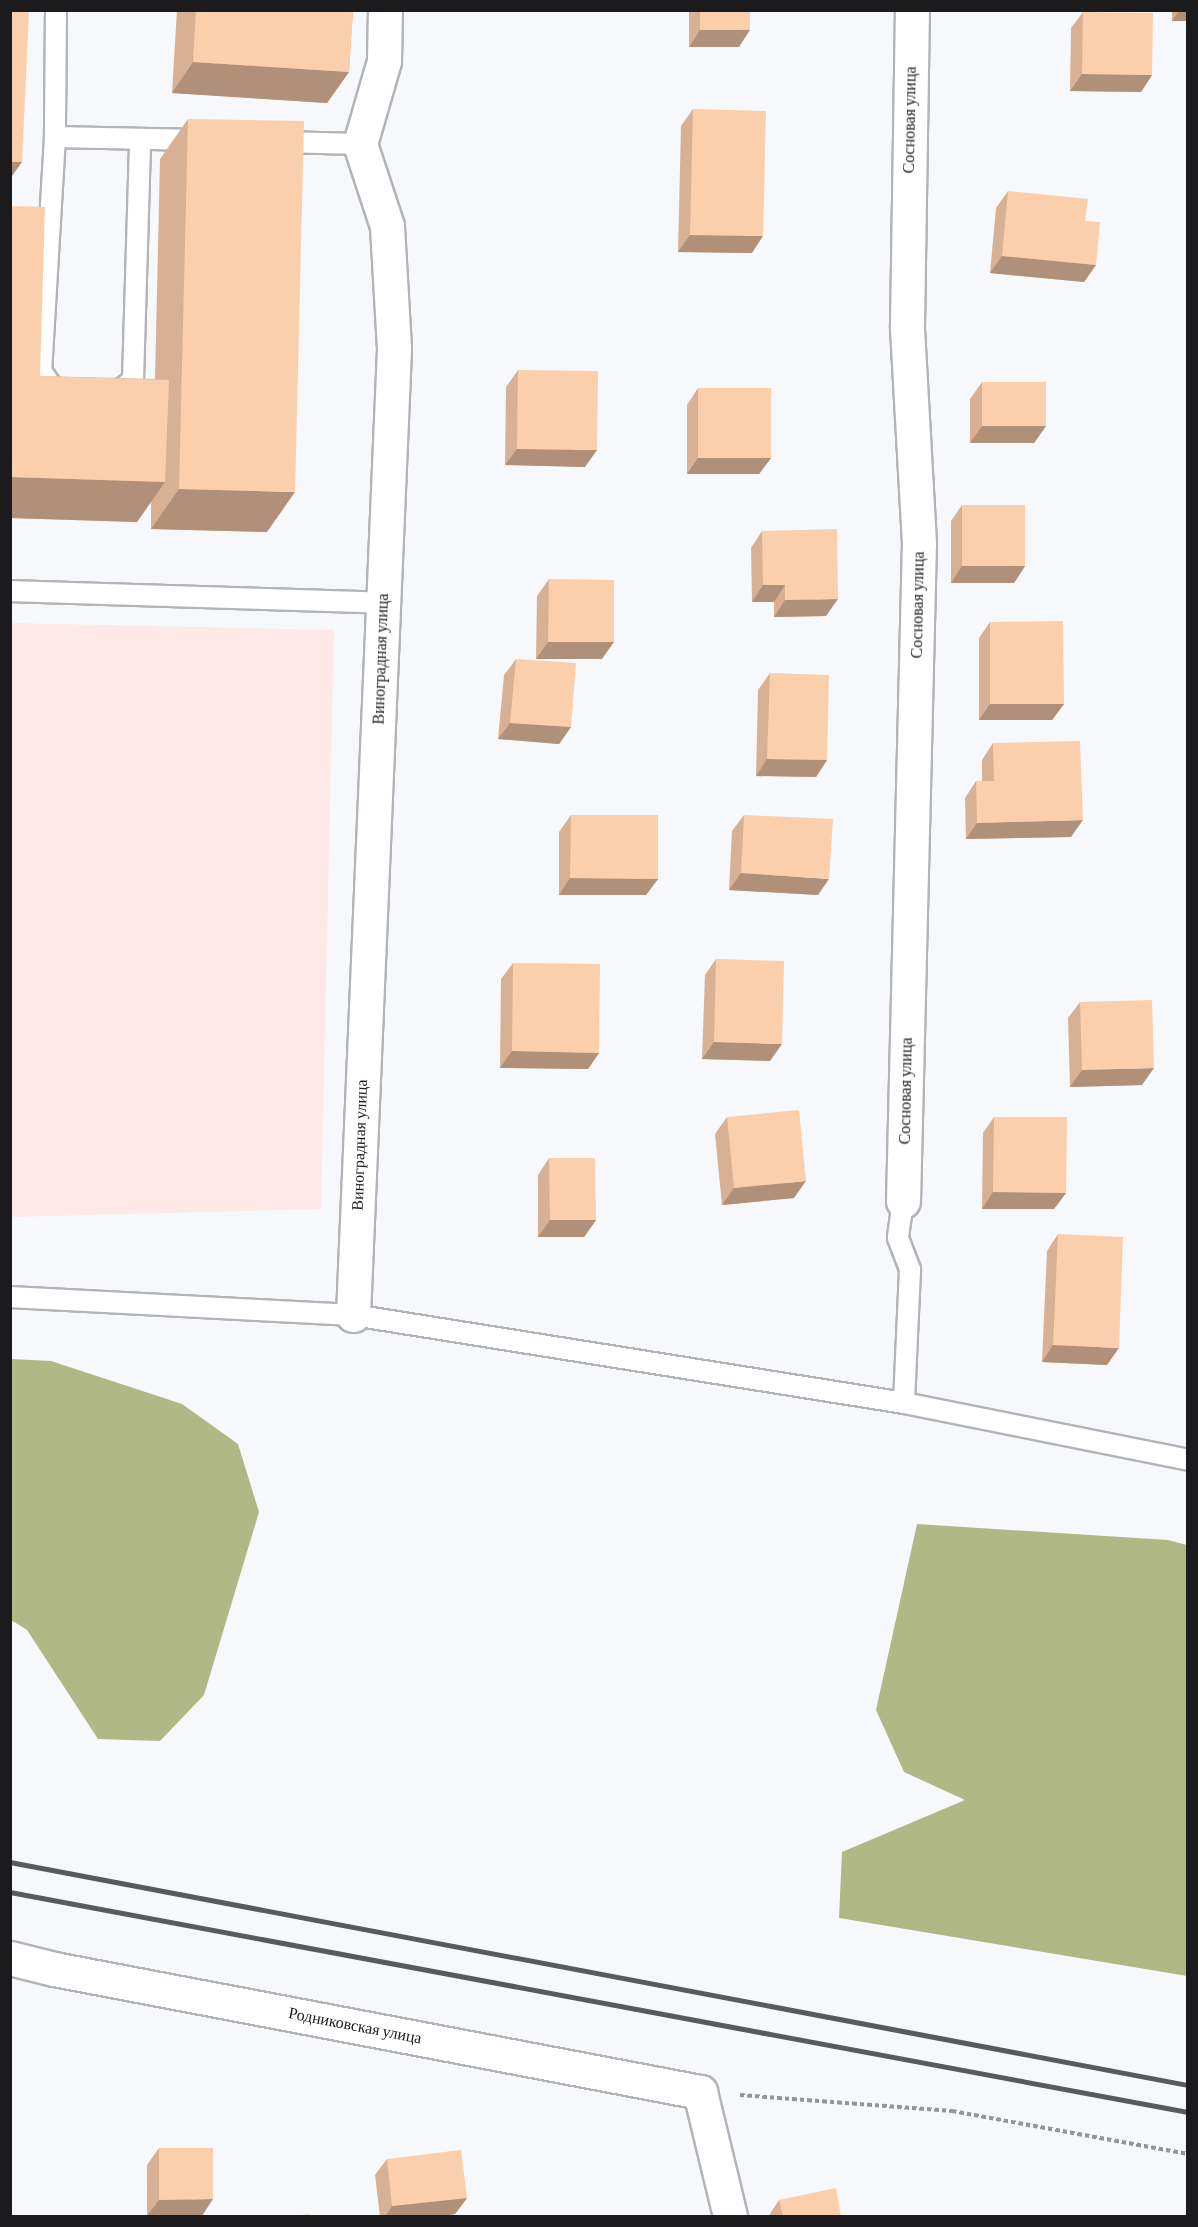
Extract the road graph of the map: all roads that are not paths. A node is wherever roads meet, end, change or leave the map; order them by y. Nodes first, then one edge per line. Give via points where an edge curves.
1 (56, 10) edge
2 (385, 10) edge
3 (912, 10) edge
4 (55, 137) junction
5 (140, 139) junction
6 (221, 141) edge
7 (256, 141) edge
8 (360, 144) junction
9 (77, 398) edge
10 (97, 399) edge
11 (10, 591) edge
12 (383, 603) junction
13 (903, 1201) joint
14 (10, 1297) edge
15 (353, 1315) junction
16 (904, 1403) junction
17 (1188, 1460) edge
18 (10, 1958) edge
19 (730, 2217) edge

1 - 4 lane
2 - 8 street via 384,61
3 - 13 street, Сосновая улица via 907,325 920,543
4 - 5 lane
4 - 9 lane via 41,371 58,397
5 - 6 lane
5 - 10 lane via 133,380 107,400
7 - 8 lane
8 - 12 street, Виноградная улица via 387,226 394,348
11 - 12 lane
12 - 15 street, Виноградная улица
13 - 16 lane via 898,1238 910,1270
14 - 15 lane
15 - 16 lane
16 - 17 lane
18 - 19 street, Родниковская улица via 54,1970 700,2092

